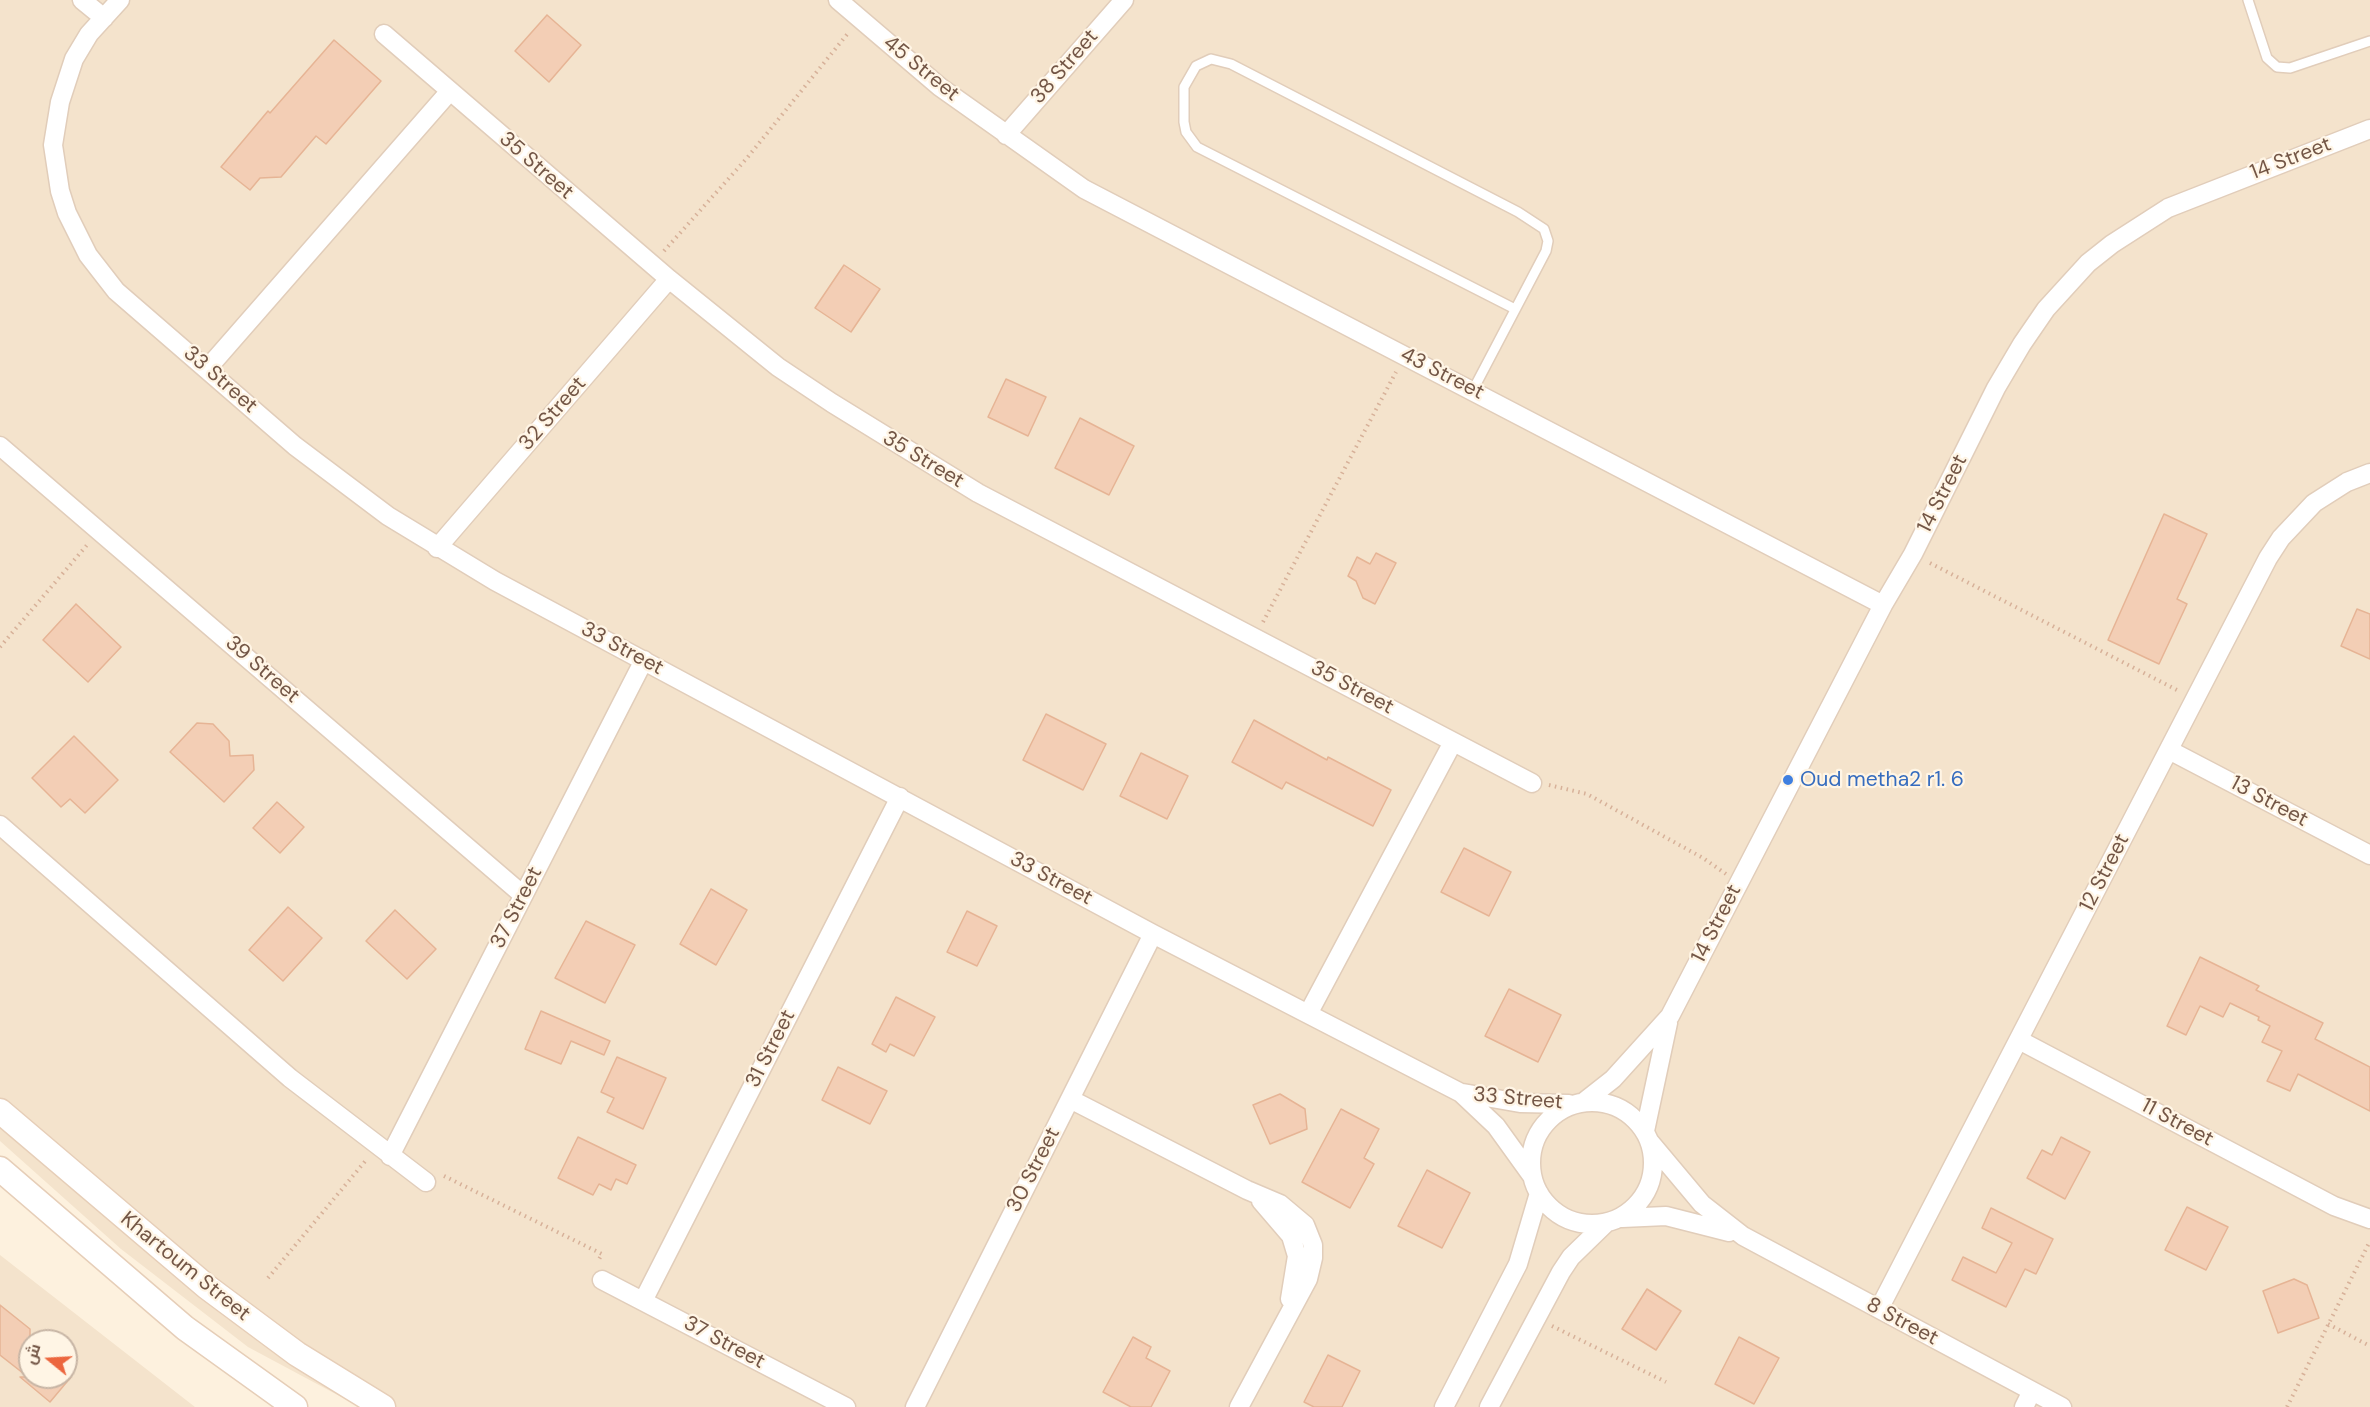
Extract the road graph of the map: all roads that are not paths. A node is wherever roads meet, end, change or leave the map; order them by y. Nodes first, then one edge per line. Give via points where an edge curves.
1 (82, 0) edge
2 (120, 0) edge
3 (838, 0) edge
4 (1124, 0) edge
5 (2248, 0) edge
6 (104, 18) junction
7 (384, 34) dead end
8 (2370, 41) edge
9 (450, 91) junction
10 (2370, 129) edge
11 (1006, 135) junction
12 (669, 279) junction
13 (1515, 309) junction
14 (207, 369) junction
15 (1473, 390) junction
16 (0, 446) edge
17 (2370, 473) edge
18 (436, 548) junction
19 (1883, 605) junction
20 (644, 660) junction
21 (1452, 742) junction
22 (2169, 750) junction
23 (1532, 783) road end
24 (900, 797) junction
25 (0, 825) edge
26 (2370, 855) edge
27 (523, 895) junction
28 (1153, 934) junction
29 (1308, 1014) junction
30 (1670, 1016) junction
31 (2019, 1040) junction
32 (1461, 1093) junction
33 (1070, 1099) junction
34 (1579, 1102) junction
35 (0, 1111) edge
36 (1648, 1136) junction
37 (384, 1151) junction
38 (0, 1168) edge
39 (433, 1182) road end
40 (1536, 1185) junction
41 (2334, 1206) junction
42 (2370, 1219) edge
43 (1612, 1221) junction
44 (2370, 1230) edge
45 (1743, 1236) junction
46 (599, 1272) road end
47 (643, 1301) junction
48 (1879, 1309) junction
49 (2028, 1399) edge
50 (295, 1407) edge
51 (383, 1407) edge
52 (846, 1407) edge
53 (915, 1407) edge
54 (1239, 1407) edge
55 (1444, 1407) edge
56 (1489, 1407) edge
57 (2062, 1407) edge

1 - 6 street
2 - 6 street, 33 Street
3 - 11 street, 45 Street via 940,87
4 - 11 street, 38 Street
5 - 8 lane via 2267,58 2277,67 2290,68
6 - 14 street, 33 Street via 74,59 60,102 53,146 60,191 76,234 101,273 116,291
7 - 9 street, 35 Street
9 - 12 street, 35 Street
9 - 14 street
10 - 19 street, 14 Street via 2168,208 2088,264 2046,309 2022,344
11 - 15 street, 43 Street via 1118,208
12 - 18 street, 32 Street
12 - 21 street, 35 Street via 778,368 932,466
13 - 13 lane via 1547,246 1547,236 1539,224 1231,64 1221,60 1196,66 1184,87 1186,132 1206,153
13 - 15 lane
14 - 18 street, 33 Street via 340,482
15 - 19 street, 43 Street
16 - 27 street, 39 Street
17 - 22 street, 12 Street via 2314,503 2281,538
18 - 20 street, 33 Street
19 - 30 street, 14 Street
20 - 24 street, 33 Street
20 - 27 street, 37 Street
21 - 23 street, 35 Street
21 - 29 street
22 - 26 street, 13 Street
22 - 31 street, 12 Street
24 - 28 street, 33 Street
24 - 47 street, 31 Street
25 - 37 street via 237,1034
27 - 37 street, 37 Street
28 - 29 street, 33 Street
28 - 33 street, 30 Street
29 - 32 street, 33 Street
30 - 34 street, 14 Street via 1613,1079
30 - 36 street, 14 Street
31 - 41 street, 11 Street
31 - 48 street, 12 Street
32 - 34 street, 33 Street via 1520,1103
32 - 40 street, 33 Street via 1496,1126
33 - 53 street, 30 Street
33 - 54 street via 1247,1190 1261,1200 1291,1236 1297,1256 1285,1321
34 - 36 street via 1619,1107 1634,1117
34 - 40 street via 1557,1112 1540,1132 1531,1158
35 - 51 main road, Khartoum Street via 207,1287 297,1354
36 - 43 street via 1654,1160 1648,1187 1632,1209
36 - 45 street, 8 Street via 1702,1204
37 - 39 street
38 - 50 main road, Khartoum Street via 185,1328
40 - 43 street via 1549,1206 1575,1222
40 - 55 street via 1518,1264
41 - 42 street
41 - 44 street
43 - 45 street, 8 Street via 1633,1215 1675,1217
43 - 56 street via 1570,1257
45 - 48 street, 8 Street
46 - 47 street, 37 Street
47 - 52 street, 37 Street
48 - 49 street, 8 Street
49 - 57 street, 8 Street

